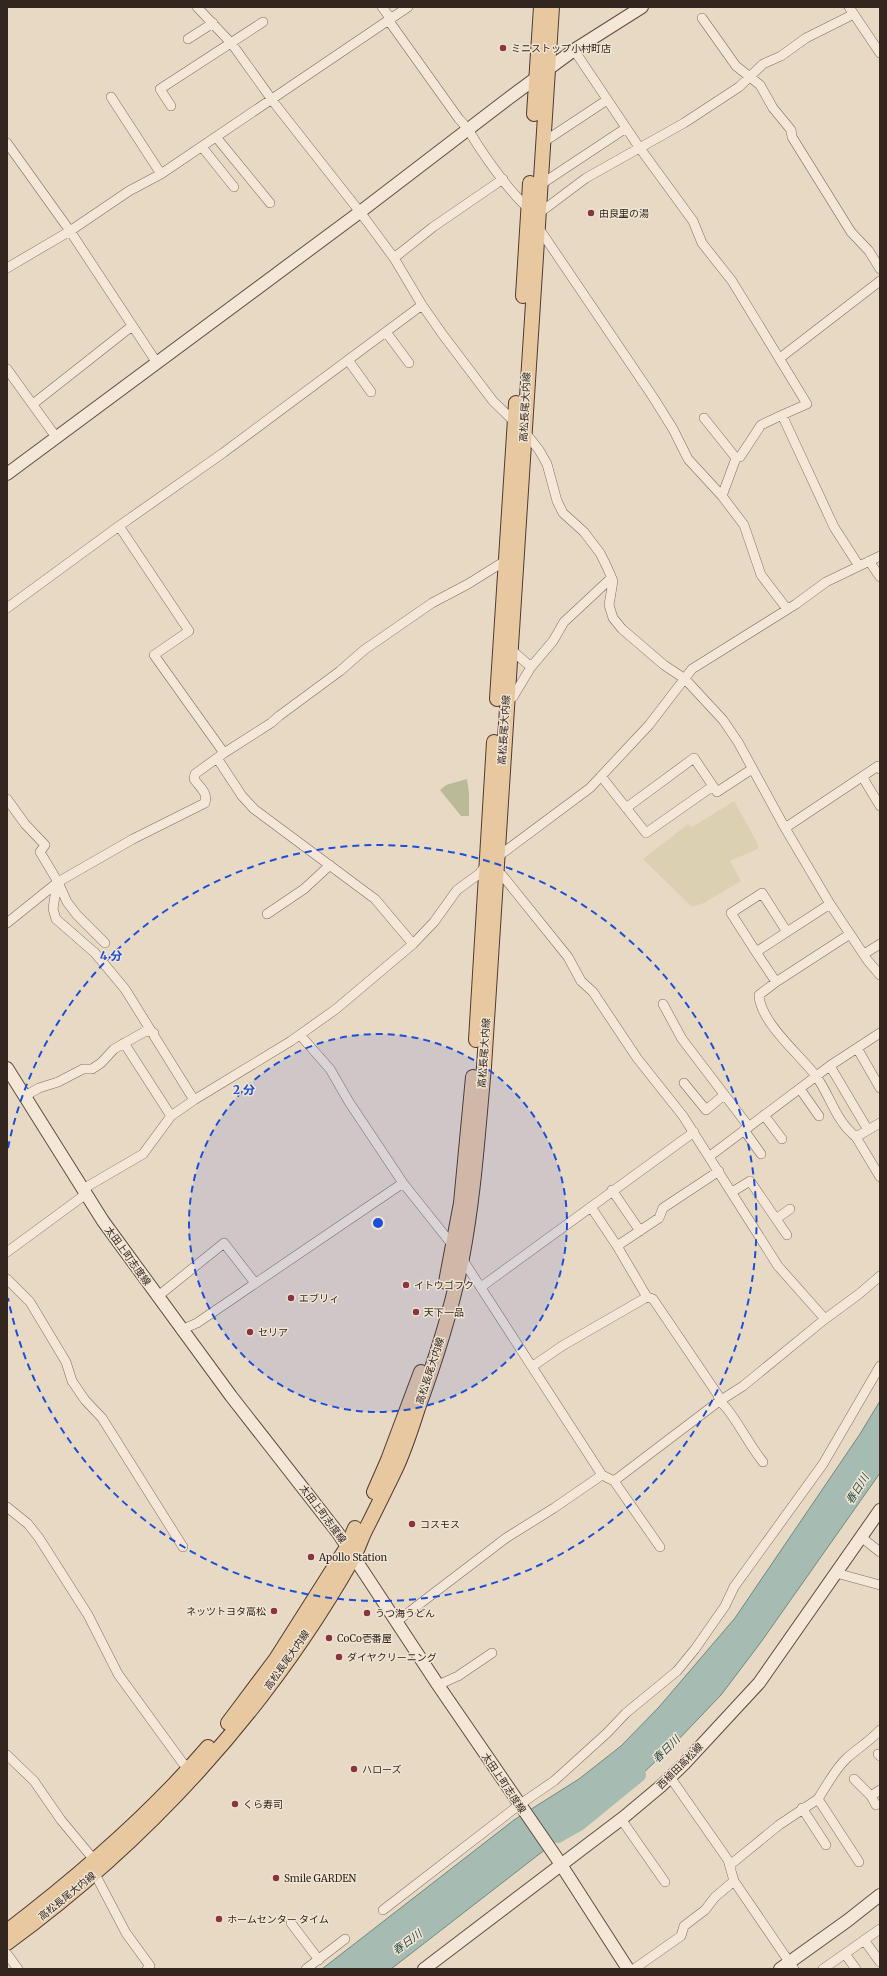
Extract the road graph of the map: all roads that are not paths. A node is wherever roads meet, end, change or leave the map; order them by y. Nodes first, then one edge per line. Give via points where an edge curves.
1 (198, 7) edge
2 (382, 7) edge
3 (408, 7) edge
4 (541, 7) edge
5 (552, 7) edge
6 (642, 7) edge
7 (851, 11) edge
8 (702, 18) dead end
9 (390, 20) junction
10 (263, 22) dead end
11 (213, 23) junction
12 (188, 40) dead end
13 (232, 44) junction
14 (574, 50) junction
15 (880, 53) edge
16 (542, 74) junction
17 (750, 77) junction
18 (111, 97) dead end
19 (272, 99) junction
20 (607, 100) junction
21 (171, 106) dead end
22 (626, 128) junction
23 (470, 129) junction
24 (216, 137) junction
25 (7, 143) edge
26 (542, 143) junction
27 (202, 146) junction
28 (639, 147) junction
29 (161, 174) junction
30 (504, 179) junction
31 (546, 181) dead end
32 (234, 187) dead end
33 (270, 203) dead end
34 (360, 212) junction
35 (535, 216) junction
36 (70, 230) junction
37 (394, 258) junction
38 (7, 268) edge
39 (880, 269) edge
40 (880, 281) edge
41 (422, 305) junction
42 (132, 326) junction
43 (386, 332) junction
44 (780, 358) junction
45 (348, 360) junction
46 (157, 363) junction
47 (409, 363) dead end
48 (7, 369) edge
49 (371, 392) dead end
50 (33, 404) junction
51 (782, 415) junction
52 (704, 418) dead end
53 (520, 427) junction
54 (56, 436) junction
55 (736, 458) junction
56 (7, 474) edge
57 (722, 496) junction
58 (119, 526) junction
59 (880, 556) edge
60 (510, 557) junction
61 (869, 561) junction
62 (859, 566) junction
63 (880, 577) edge
64 (613, 581) junction
65 (7, 608) edge
66 (787, 609) junction
67 (510, 651) junction
68 (531, 667) junction
69 (685, 679) junction
70 (506, 697) junction
71 (220, 756) junction
72 (880, 767) edge
73 (752, 769) junction
74 (601, 776) junction
75 (863, 778) junction
76 (713, 786) junction
77 (7, 799) edge
78 (880, 806) edge
79 (626, 808) junction
80 (785, 828) junction
81 (330, 865) junction
82 (493, 865) junction
83 (57, 886) junction
84 (830, 904) junction
85 (267, 914) dead end
86 (7, 923) edge
87 (787, 932) junction
88 (850, 934) junction
89 (105, 943) dead end
90 (413, 944) junction
91 (880, 944) edge
92 (756, 952) junction
93 (864, 954) junction
94 (880, 975) edge
95 (776, 982) junction
96 (663, 1004) dead end
97 (154, 1033) junction
98 (880, 1033) edge
99 (300, 1035) junction
100 (124, 1043) junction
101 (857, 1048) junction
102 (830, 1066) junction
103 (7, 1068) edge
104 (816, 1076) junction
105 (684, 1083) dead end
106 (800, 1088) junction
107 (880, 1088) edge
108 (724, 1095) junction
109 (25, 1096) junction
110 (194, 1100) junction
111 (764, 1115) junction
112 (171, 1116) junction
113 (819, 1116) dead end
114 (880, 1123) edge
115 (746, 1128) junction
116 (868, 1130) junction
117 (694, 1132) junction
118 (856, 1137) junction
119 (782, 1139) dead end
120 (761, 1154) dead end
121 (710, 1156) junction
122 (719, 1171) junction
123 (880, 1178) edge
124 (403, 1183) junction
125 (612, 1190) junction
126 (84, 1192) junction
127 (732, 1192) junction
128 (591, 1206) junction
129 (790, 1209) dead end
130 (776, 1219) junction
131 (640, 1231) junction
132 (787, 1235) dead end
133 (617, 1246) junction
134 (7, 1252) edge
135 (458, 1253) junction
136 (880, 1276) edge
137 (7, 1279) edge
138 (255, 1283) junction
139 (481, 1287) junction
140 (647, 1297) junction
141 (157, 1298) junction
142 (825, 1319) junction
143 (181, 1330) junction
144 (533, 1366) junction
145 (880, 1366) edge
146 (719, 1401) junction
147 (763, 1462) dead end
148 (602, 1474) junction
149 (614, 1481) junction
150 (7, 1507) edge
151 (880, 1510) edge
152 (861, 1537) junction
153 (183, 1547) dead end
154 (660, 1547) dead end
155 (880, 1552) edge
156 (351, 1553) junction
157 (836, 1573) junction
158 (880, 1585) edge
159 (396, 1622) junction
160 (492, 1653) dead end
161 (438, 1685) junction
162 (880, 1730) edge
163 (9, 1761) edge
164 (192, 1773) junction
165 (670, 1777) junction
166 (854, 1779) dead end
167 (880, 1790) edge
168 (871, 1796) junction
169 (818, 1799) junction
170 (876, 1805) dead end
171 (520, 1807) junction
172 (802, 1808) junction
173 (620, 1819) junction
174 (826, 1845) dead end
175 (558, 1860) junction
176 (859, 1862) dead end
177 (730, 1865) junction
178 (95, 1868) junction
179 (734, 1881) junction
180 (665, 1882) dead end
181 (880, 1894) edge
182 (383, 1910) dead end
183 (291, 1923) dead end
184 (880, 1929) edge
185 (7, 1931) edge
186 (345, 1939) dead end
187 (864, 1940) junction
188 (7, 1943) edge
189 (7, 1954) edge
190 (845, 1954) junction
191 (319, 1960) junction
192 (880, 1962) edge
193 (792, 1965) edge
194 (18, 1969) edge
195 (147, 1969) edge
196 (306, 1969) edge
197 (424, 1969) edge
198 (628, 1969) edge
199 (634, 1969) edge
200 (780, 1969) edge
201 (823, 1969) edge
202 (856, 1969) edge

1 - 11 street
2 - 9 street
3 - 9 street
4 - 16 main road, 高松長尾大内線
5 - 16 main road, 高松長尾大内線
6 - 14 main road
7 - 15 street
7 - 17 street via 781,56 764,64
8 - 17 street via 736,66
9 - 19 street
9 - 23 street via 459,119
10 - 13 street
11 - 12 street
11 - 13 street
13 - 19 street
13 - 21 street via 160,89
14 - 16 main road
14 - 20 street
16 - 23 main road
16 - 26 main road, 高松長尾大内線
16 - 35 main road, 高松長尾大内線
17 - 28 street via 684,123
17 - 39 street via 760,85 773,108 791,130 792,137 851,232 869,251
18 - 29 street
19 - 24 street
19 - 34 street
20 - 22 street
20 - 26 street
22 - 28 street
22 - 31 street
23 - 30 street via 478,146
23 - 34 main road
24 - 27 street
24 - 33 street
25 - 36 street
26 - 35 main road, 高松長尾大内線
27 - 29 street
27 - 32 street
28 - 35 street via 586,178
28 - 44 street via 693,221 702,243 732,281
29 - 36 street via 129,191
30 - 35 street
30 - 37 street via 439,223
34 - 37 street
34 - 46 main road
35 - 53 main road, 高松長尾大内線
35 - 53 main road, 高松長尾大内線 via 525,406
35 - 57 street via 653,397 688,459
36 - 38 street
36 - 42 street
37 - 41 street
40 - 44 street
41 - 43 street
41 - 53 street via 493,401
42 - 46 street
42 - 50 street
43 - 45 street
43 - 47 street
44 - 51 street via 807,404
45 - 49 street
45 - 58 street
46 - 54 main road
48 - 50 street
50 - 54 street
51 - 55 street via 761,424 740,457
51 - 62 street via 834,527
52 - 55 street
53 - 60 main road, 高松長尾大内線
53 - 64 street via 546,464 563,513 584,532 600,553
54 - 56 main road
55 - 57 street
57 - 66 street via 744,525 761,575
58 - 65 street
58 - 71 street via 189,631 154,655
59 - 61 street
60 - 67 main road, 高松長尾大内線
60 - 71 street via 432,603 364,650 271,723
60 - 82 main road, 高松長尾大内線
61 - 62 street
61 - 63 street
62 - 66 street via 826,582
64 - 68 street via 608,581 564,622 553,641
64 - 69 street via 609,605 613,618 664,665
66 - 69 street via 692,669
67 - 68 street
67 - 70 main road, 高松長尾大内線
68 - 70 street via 513,697
69 - 73 street via 723,720
69 - 74 street via 649,724
70 - 82 main road, 高松長尾大内線
71 - 81 street via 242,796 254,809
71 - 83 street via 194,777 205,792 205,803 133,839
72 - 75 street
73 - 76 street via 717,792
73 - 80 street
74 - 79 street
74 - 82 street via 590,788
75 - 78 street
75 - 80 street
76 - 79 street via 646,834
76 - 79 street via 694,758
77 - 83 street via 25,824 45,845 40,852
80 - 84 street
81 - 85 street via 304,889
81 - 90 street via 375,899
82 - 90 street via 457,890 434,922
82 - 117 street via 560,946 581,981 593,992 637,1058
82 - 135 main road, 高松長尾大内線 via 477,1090 466,1164
83 - 86 street
83 - 89 street via 77,915
83 - 97 street via 53,909 56,919 95,953 114,975
84 - 87 street
84 - 88 street
87 - 92 street
87 - 92 street via 762,893 731,913
88 - 93 street
88 - 95 street
90 - 99 street via 336,1009
91 - 93 street
92 - 95 street
93 - 94 street
95 - 104 street via 759,995 759,1005 784,1041
96 - 108 street via 682,1039
97 - 100 street via 146,1031
97 - 110 street
98 - 101 street
99 - 110 street
99 - 124 street via 330,1069
100 - 109 street via 92,1069 84,1069
100 - 112 street
101 - 102 street
101 - 107 street
102 - 104 street
102 - 116 street
103 - 109 main road, 太田上町志度線
104 - 106 street
104 - 118 street via 845,1128
105 - 108 street via 706,1110
106 - 111 street
106 - 113 street
108 - 115 street
109 - 126 main road, 太田上町志度線
110 - 112 street
111 - 115 street
111 - 119 street
112 - 126 street via 143,1154
114 - 116 street
115 - 120 street
115 - 121 street
116 - 118 street
117 - 121 street
117 - 125 street
118 - 123 street
121 - 122 street
122 - 127 street
122 - 131 street via 662,1208 659,1218
124 - 135 street
124 - 138 street
125 - 128 street
125 - 131 street
126 - 134 street
126 - 141 main road, 太田上町志度線
127 - 130 street via 750,1181
127 - 142 street via 778,1266
128 - 133 street
128 - 139 street
129 - 130 street
130 - 132 street
131 - 133 street
133 - 140 street
135 - 139 street
135 - 156 main road, 高松長尾大内線 via 434,1363 411,1428 398,1464
136 - 142 street
137 - 153 street via 30,1302 66,1362 72,1381 102,1418
138 - 141 street via 224,1243
138 - 143 street via 197,1323
139 - 144 street
140 - 144 street via 562,1346
140 - 146 street via 653,1299 718,1395
141 - 143 main road, 太田上町志度線
142 - 146 street via 743,1386
143 - 156 main road, 太田上町志度線
144 - 148 street
145 - 171 street via 822,1464 682,1665 662,1685 626,1713 577,1762
146 - 147 street
146 - 149 street
148 - 149 street
148 - 159 street via 506,1538
149 - 154 street
150 - 164 street via 28,1524 39,1538 88,1615 118,1674
151 - 152 main road, 西植田高松線
152 - 155 street
152 - 157 main road, 西植田高松線
156 - 159 main road, 太田上町志度線
156 - 164 main road, 高松長尾大内線
157 - 158 street
157 - 165 main road, 西植田高松線 via 759,1683
159 - 161 main road, 太田上町志度線
160 - 161 street via 458,1676
161 - 171 main road, 太田上町志度線
162 - 169 street via 868,1743 846,1759
163 - 178 street via 34,1781
164 - 178 main road, 高松長尾大内線 via 134,1824
165 - 173 main road, 西植田高松線
165 - 177 street
166 - 168 street
167 - 168 street
168 - 170 street
169 - 172 street
169 - 176 street
171 - 175 main road, 太田上町志度線
171 - 182 street
172 - 174 street
172 - 177 street
173 - 175 main road, 西植田高松線
173 - 180 street
175 - 197 main road, 西植田高松線
175 - 198 main road, 太田上町志度線
177 - 179 street
178 - 185 main road, 高松長尾大内線
178 - 188 main road, 高松長尾大内線 via 53,1909
178 - 195 street via 126,1933 150,1966
179 - 193 street
179 - 199 street via 715,1897 705,1910 684,1926 681,1936
181 - 193 main road
183 - 191 street
184 - 187 street
186 - 191 street
187 - 190 street
187 - 192 street
189 - 194 street
190 - 201 street
190 - 202 street
191 - 196 street
193 - 200 main road

